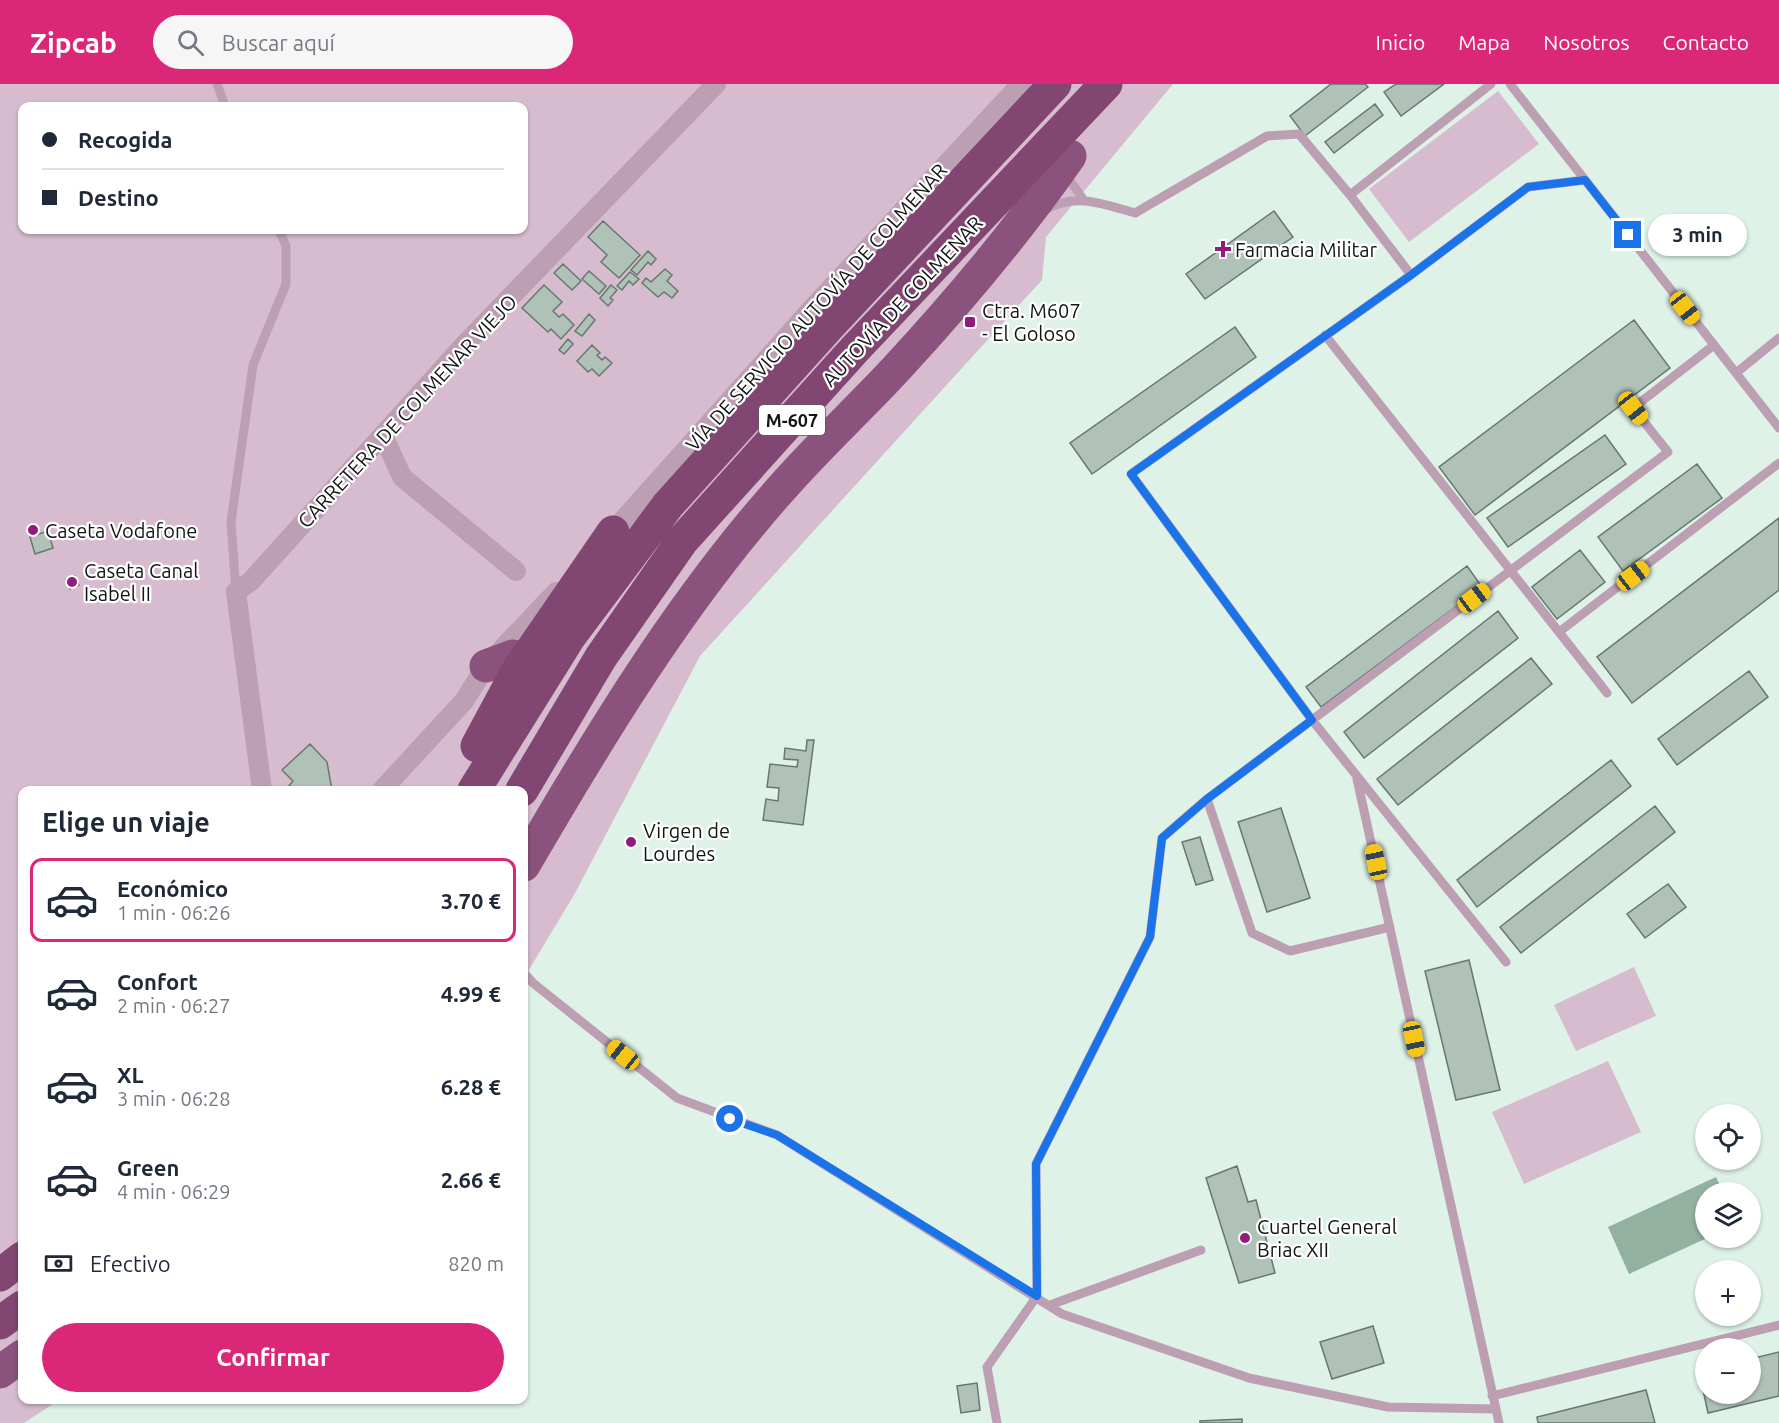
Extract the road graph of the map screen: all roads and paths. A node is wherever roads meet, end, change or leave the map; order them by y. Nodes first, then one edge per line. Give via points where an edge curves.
1 (217, 84) edge
2 (716, 84) edge
3 (1021, 84) edge
4 (1055, 84) edge
5 (1106, 84) edge
6 (1123, 84) edge
7 (1491, 84) edge
8 (1510, 84) edge
9 (1006, 93) edge
10 (224, 102) edge
11 (1070, 156) junction
12 (1585, 180) junction
13 (1350, 195) junction
14 (1083, 199) junction
15 (1024, 222) junction
16 (281, 234) edge
17 (1411, 275) junction
18 (1325, 335) junction
19 (1779, 338) edge
20 (1714, 345) junction
21 (1736, 373) junction
22 (1779, 428) edge
23 (383, 435) junction
24 (1779, 463) edge
25 (613, 532) junction
26 (516, 571) dead end
27 (1510, 571) junction
28 (236, 592) junction
29 (1559, 632) junction
30 (486, 666) junction
31 (518, 670) junction
32 (1607, 693) dead end
33 (1312, 720) junction
34 (1357, 776) junction
35 (261, 786) edge
36 (386, 786) edge
37 (455, 786) edge
38 (476, 786) edge
39 (524, 786) edge
40 (1207, 799) junction
41 (528, 858) edge
42 (1390, 927) junction
43 (1506, 962) dead end
44 (528, 977) edge
45 (528, 981) edge
46 (533, 983) junction
47 (18, 1242) edge
48 (1201, 1250) dead end
49 (0, 1252) edge
50 (18, 1261) edge
51 (0, 1275) edge
52 (1037, 1296) junction
53 (1050, 1305) junction
54 (18, 1310) edge
55 (0, 1323) edge
56 (1779, 1324) edge
57 (18, 1359) edge
58 (0, 1372) edge
59 (1492, 1396) junction
60 (1495, 1409) junction
61 (997, 1423) edge
62 (1499, 1423) edge

1 - 10 lane
2 - 23 street, CARRETERA DE COLMENAR VIEJO via 466,343
3 - 9 street, VÍA DE SERVICIO AUTOVÍA DE COLMENAR
4 - 38 highway, AUTOVÍA DE COLMENAR / M-607 via 668,505 570,636
5 - 39 highway, AUTOVÍA DE COLMENAR / M-607 via 855,349 682,541 601,657
6 - 11 highway
7 - 13 lane
8 - 12 lane
9 - 25 street, VÍA DE SERVICIO AUTOVÍA DE COLMENAR
11 - 14 lane via 1069,179
11 - 15 highway
12 - 17 lane via 1528,187
12 - 20 lane
13 - 14 lane via 1299,134 1267,136 1136,213
13 - 17 lane
14 - 15 lane via 1055,204
15 - 41 highway via 953,307 774,496 712,570 633,687
16 - 28 lane via 286,246 286,284 253,365 231,522
17 - 18 lane
18 - 27 lane
18 - 33 lane via 1131,474
19 - 21 lane
20 - 21 lane
20 - 27 lane via 1633,408 1668,452
21 - 22 lane
23 - 26 street via 402,477
23 - 28 street, CARRETERA DE COLMENAR VIEJO via 251,581
24 - 29 lane
25 - 30 street, VÍA DE SERVICIO AUTOVÍA DE COLMENAR
25 - 31 highway
27 - 29 lane
27 - 33 lane
28 - 35 street
29 - 32 lane
30 - 31 highway via 513,656
30 - 36 street via 464,701
31 - 37 highway
33 - 34 lane
33 - 40 lane
34 - 42 lane
34 - 43 lane
40 - 42 lane via 1252,933 1290,951
40 - 52 lane via 1162,838 1150,937 1036,1164
42 - 59 lane
44 - 46 lane
45 - 46 lane
46 - 52 lane via 677,1098 767,1129
47 - 49 highway
48 - 53 lane
50 - 51 highway
52 - 53 lane
52 - 61 lane via 987,1367
53 - 60 lane via 1073,1318 1250,1378 1388,1407
54 - 55 highway
56 - 59 lane
57 - 58 highway
59 - 60 lane
60 - 62 lane

